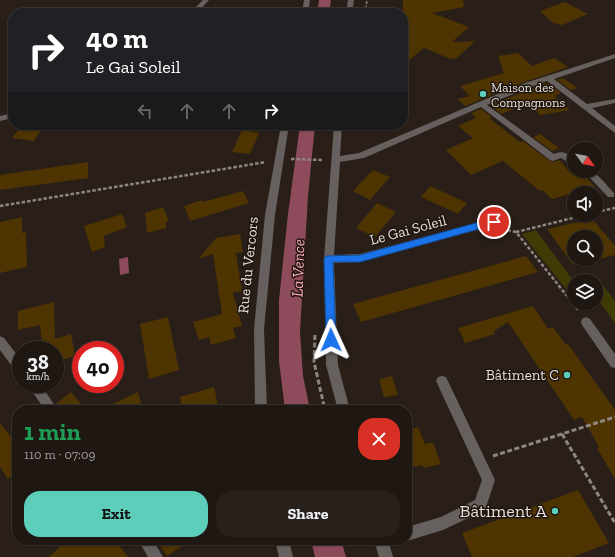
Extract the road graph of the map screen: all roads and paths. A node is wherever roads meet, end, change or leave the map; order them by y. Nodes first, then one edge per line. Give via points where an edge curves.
1 (206, 0) edge
2 (198, 8) edge
3 (615, 56) edge
4 (548, 78) junction
5 (615, 101) edge
6 (481, 104) junction
7 (585, 107) junction
8 (284, 130) edge
9 (338, 130) edge
10 (615, 130) edge
11 (567, 158) edge
12 (281, 159) junction
13 (318, 160) dead end
14 (335, 160) junction
15 (595, 178) edge
16 (611, 195) dead end
17 (0, 206) edge
18 (615, 208) edge
19 (603, 211) edge
20 (567, 219) edge
21 (494, 222) joint
22 (516, 232) junction
23 (329, 259) junction
24 (586, 322) joint
25 (0, 341) edge
26 (12, 357) edge
27 (615, 363) edge
28 (442, 381) dead end
29 (40, 393) edge
30 (48, 405) edge
31 (261, 405) edge
32 (343, 405) edge
33 (615, 417) edge
34 (562, 434) junction
35 (479, 460) junction
36 (615, 523) edge
37 (412, 532) edge
38 (148, 545) edge
39 (283, 545) edge
40 (384, 545) edge
41 (156, 557) edge
42 (286, 557) edge
43 (386, 557) edge

1 - 2 street
3 - 4 street
4 - 6 street
4 - 7 street
5 - 7 street
6 - 11 street via 553,158 562,154
6 - 14 street via 361,156
7 - 10 street
8 - 12 street, Rue du Vercors
9 - 14 street
12 - 13 path
12 - 17 path
12 - 31 street, Rue du Vercors via 270,215 259,329
14 - 23 street
15 - 16 street
18 - 19 path
20 - 22 path
21 - 22 path
21 - 23 street, Le Gai Soleil via 360,258
22 - 24 path via 571,299
23 - 32 street via 332,366
24 - 27 street
25 - 26 street
28 - 35 street
29 - 30 street
33 - 34 path
34 - 35 path
34 - 36 path
35 - 37 street via 489,480 480,505 443,523
38 - 41 street
39 - 42 street
40 - 43 street

